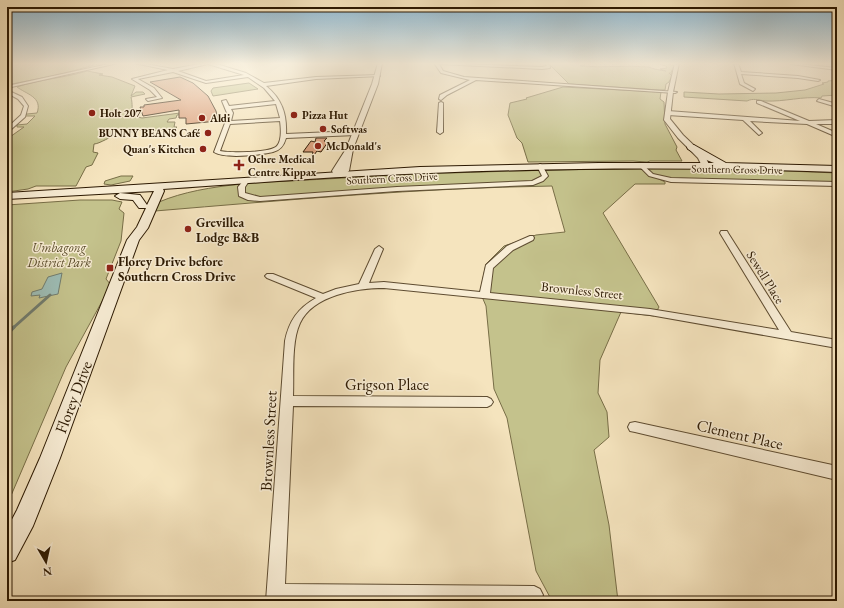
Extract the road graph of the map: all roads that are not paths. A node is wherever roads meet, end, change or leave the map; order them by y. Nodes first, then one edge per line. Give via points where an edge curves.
1 (7, 91) edge
2 (155, 91) edge
3 (268, 91) edge
4 (372, 91) edge
5 (450, 91) edge
6 (663, 91) edge
7 (672, 92) joint
8 (148, 100) dead end
9 (819, 100) dead end
10 (224, 101) dead end
11 (279, 102) junction
12 (759, 102) dead end
13 (837, 106) edge
14 (228, 108) junction
15 (671, 113) junction
16 (283, 119) junction
17 (745, 119) junction
18 (837, 122) edge
19 (228, 123) junction
20 (808, 123) junction
21 (7, 131) edge
22 (356, 132) junction
23 (440, 132) dead end
24 (759, 133) dead end
25 (837, 135) edge
26 (283, 136) junction
27 (691, 149) junction
28 (540, 166) junction
29 (641, 166) junction
30 (680, 166) junction
31 (706, 166) junction
32 (729, 166) junction
33 (341, 168) junction
34 (837, 169) edge
35 (359, 173) junction
36 (246, 181) junction
37 (837, 184) edge
38 (155, 193) junction
39 (80, 195) junction
40 (7, 196) edge
41 (60, 196) junction
42 (7, 202) edge
43 (143, 206) junction
44 (724, 233) dead end
45 (530, 238) dead end
46 (133, 240) junction
47 (378, 249) dead end
48 (270, 276) dead end
49 (363, 285) junction
50 (485, 294) junction
51 (323, 297) junction
52 (786, 335) junction
53 (837, 344) edge
54 (287, 400) junction
55 (487, 402) dead end
56 (635, 427) dead end
57 (837, 473) edge
58 (7, 552) edge
59 (534, 595) dead end
60 (276, 597) edge

1 - 21 street via 20,98 26,106 23,116
2 - 8 street via 160,98
3 - 11 street
4 - 22 street
5 - 23 street via 443,95 441,101
6 - 7 street
7 - 15 street
9 - 13 street
10 - 14 street
11 - 14 street
11 - 16 street
12 - 20 street
14 - 19 street
15 - 17 street
15 - 27 street via 667,120
16 - 19 street
16 - 26 street
17 - 20 street
17 - 24 street
18 - 20 street
19 - 26 street via 217,150 220,154 272,150 280,146
20 - 25 street
22 - 26 street
22 - 33 street via 350,149 343,156
27 - 30 main road
27 - 31 street
27 - 32 main road
28 - 29 main road, Southern Cross Drive
28 - 35 main road, Southern Cross Drive
28 - 36 street, Southern Cross Drive via 545,176 533,183 260,199 242,194 241,187
29 - 30 main road, Southern Cross Drive
29 - 37 street, Southern Cross Drive via 650,175 671,180
30 - 31 main road, Southern Cross Drive
31 - 32 main road, Southern Cross Drive
32 - 34 main road, Southern Cross Drive
33 - 35 main road, Southern Cross Drive
33 - 35 main road
33 - 36 main road, Southern Cross Drive via 290,178
36 - 38 main road, Southern Cross Drive
36 - 38 main road, Southern Cross Drive via 167,195
38 - 39 main road, Southern Cross Drive
38 - 43 main road, Florey Drive
38 - 46 main road, Florey Drive via 142,228
39 - 41 main road, Southern Cross Drive
39 - 43 main road via 129,196 139,199
40 - 41 main road, Southern Cross Drive
41 - 42 main road, Southern Cross Drive
43 - 46 main road, Florey Drive via 136,221
44 - 52 street, Sewell Place
45 - 50 street via 510,248 489,268
46 - 58 main road, Florey Drive via 50,458 25,518
47 - 49 street
48 - 51 street
49 - 50 street, Brownless Street
49 - 51 street, Brownless Street via 342,289
50 - 52 street, Brownless Street via 650,312
51 - 54 street, Brownless Street via 298,317 293,329
52 - 53 street, Brownless Street
54 - 55 street, Grigson Place
54 - 60 street, Brownless Street
56 - 57 street, Clement Place
59 - 60 street

